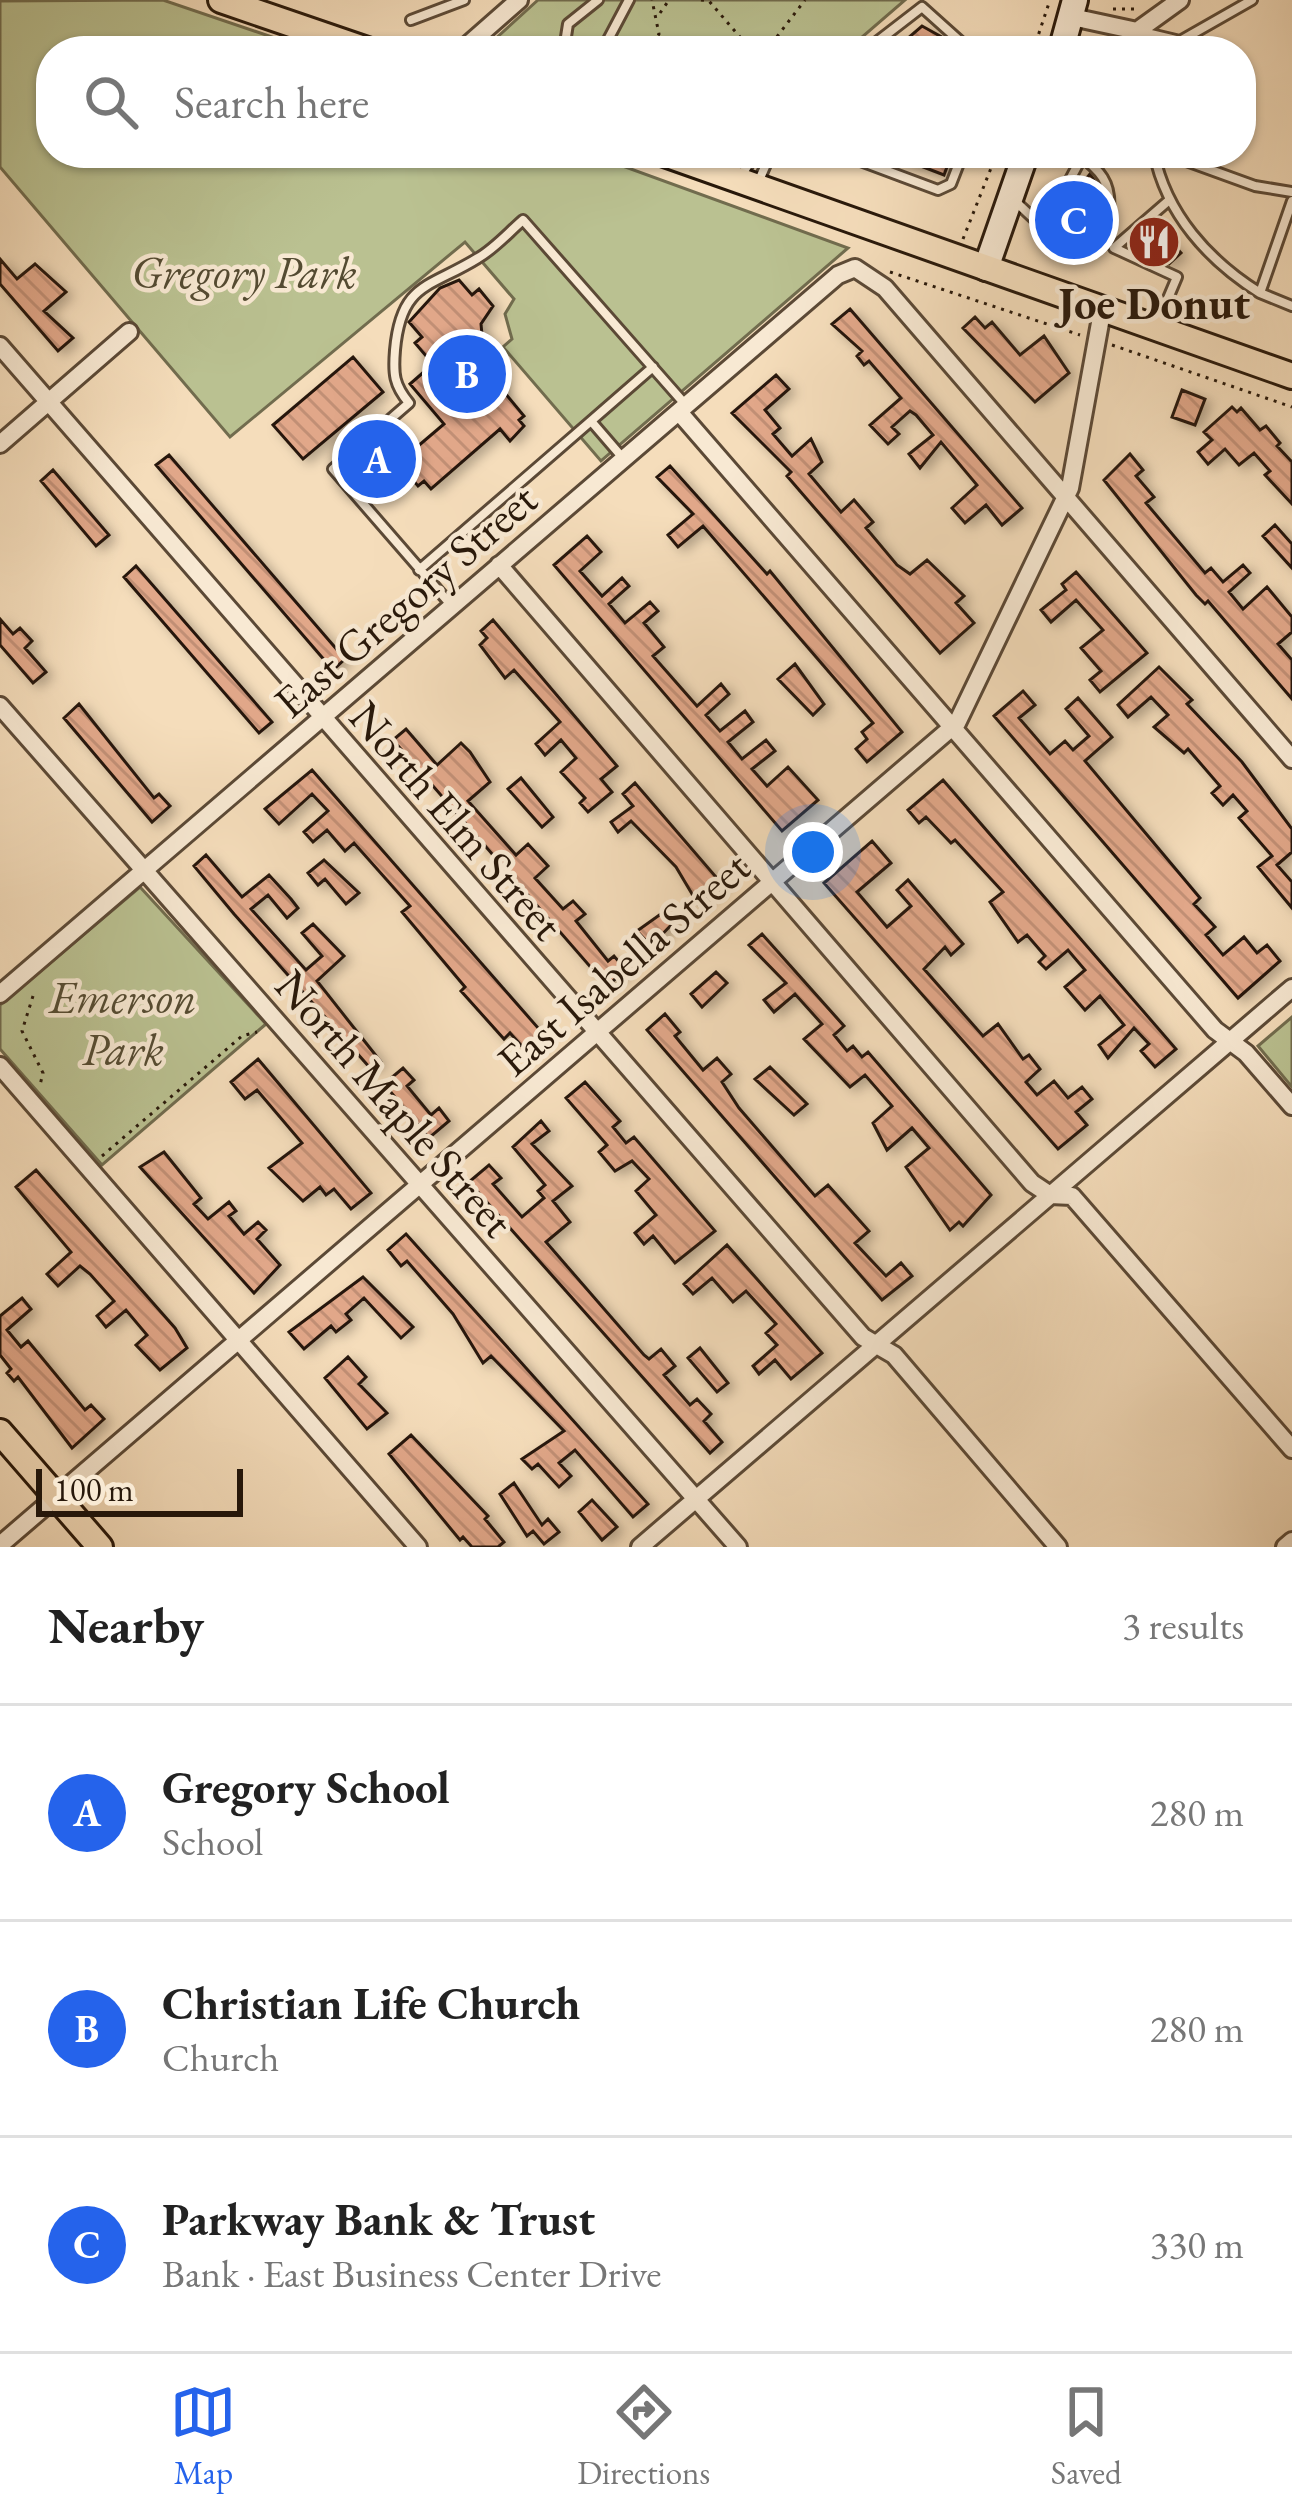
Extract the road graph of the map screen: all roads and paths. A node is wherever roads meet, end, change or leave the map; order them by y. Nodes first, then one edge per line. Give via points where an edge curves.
1 (221, 0) edge
2 (464, 0) edge
3 (490, 0) edge
4 (519, 0) edge
5 (598, 0) edge
6 (629, 0) edge
7 (652, 0) edge
8 (669, 0) edge
9 (700, 0) edge
10 (805, 0) edge
11 (1180, 0) edge
12 (1252, 0) edge
13 (710, 1) edge
14 (1068, 5) edge
15 (1146, 9) dead end
16 (502, 15) junction
17 (659, 15) junction
18 (411, 20) dead end
19 (1137, 31) junction
20 (326, 36) edge
21 (478, 36) edge
22 (567, 36) edge
23 (610, 36) edge
24 (658, 36) edge
25 (739, 36) edge
26 (777, 36) edge
27 (884, 36) edge
28 (954, 36) edge
29 (1044, 36) edge
30 (1063, 36) edge
31 (1151, 36) edge
32 (1196, 36) edge
33 (704, 168) edge
34 (752, 168) edge
35 (759, 168) edge
36 (879, 168) edge
37 (957, 168) edge
38 (991, 168) edge
39 (1020, 168) edge
40 (1074, 168) edge
41 (1095, 168) edge
42 (1158, 168) edge
43 (1206, 168) edge
44 (747, 183) junction
45 (1292, 196) edge
46 (1011, 197) junction
47 (1167, 202) junction
48 (1043, 230) junction
49 (965, 233) dead end
50 (986, 268) junction
51 (867, 273) junction
52 (1260, 293) junction
53 (1292, 306) edge
54 (1102, 312) junction
55 (1155, 329) junction
56 (129, 332) dead end
57 (1086, 337) dead end
58 (1108, 344) dead end
59 (0, 346) edge
60 (653, 368) junction
61 (1292, 376) edge
62 (49, 403) junction
63 (1292, 406) edge
64 (683, 409) junction
65 (591, 421) junction
66 (0, 444) edge
67 (624, 459) junction
68 (1066, 497) junction
69 (499, 565) junction
70 (419, 569) junction
71 (452, 607) junction
72 (0, 706) edge
73 (321, 719) junction
74 (952, 728) junction
75 (1292, 759) edge
76 (144, 872) junction
77 (773, 881) junction
78 (1292, 988) edge
79 (0, 994) edge
80 (33, 996) dead end
81 (257, 1031) dead end
82 (597, 1033) junction
83 (226, 1041) dead end
84 (1230, 1042) junction
85 (235, 1043) junction
86 (0, 1066) edge
87 (40, 1084) dead end
88 (1292, 1106) edge
89 (102, 1156) dead end
90 (419, 1185) junction
91 (1051, 1195) junction
92 (238, 1340) junction
93 (873, 1346) junction
94 (0, 1432) edge
95 (1292, 1449) edge
96 (56, 1497) junction
97 (696, 1499) junction
98 (1292, 1540) edge
99 (0, 1545) edge
100 (100, 1547) edge
101 (418, 1547) edge
102 (640, 1547) edge
103 (738, 1547) edge
104 (1058, 1547) edge
105 (1285, 1547) edge

1 - 20 main road
2 - 18 lane
3 - 16 lane
4 - 16 street
5 - 22 lane via 568,24
6 - 23 lane
7 - 17 path
8 - 17 path
9 - 13 path
10 - 26 path
11 - 19 street
12 - 32 lane
13 - 25 path
14 - 15 path
14 - 19 street
14 - 29 path
14 - 30 street
16 - 21 street
17 - 24 path
19 - 31 lane
27 - 28 lane via 922,7
33 - 44 main road
34 - 44 lane
35 - 44 lane
36 - 37 lane via 938,190
38 - 49 path
39 - 46 street
40 - 48 lane
41 - 48 lane via 1105,177 1109,212 1064,247
42 - 47 lane
43 - 45 lane
44 - 50 main road
45 - 52 lane
46 - 48 lane
46 - 50 street
47 - 52 lane via 1226,272
47 - 55 lane via 1114,248 1177,277
50 - 54 main road
51 - 57 path via 884,269
51 - 64 street, East Gregory Street via 838,275
51 - 68 street
52 - 53 lane
54 - 55 main road
54 - 68 street, East Isabella Street
55 - 61 main road
56 - 62 street
58 - 63 path
59 - 62 street, North Elm Street
60 - 64 lane
60 - 65 lane
60 - 70 lane via 523,220 478,258 419,290 402,308 395,344 394,382 409,403 333,469
62 - 66 street
62 - 73 street, North Elm Street
64 - 67 street, East Gregory Street
64 - 74 street
65 - 67 lane
65 - 70 lane
67 - 69 street, East Gregory Street
68 - 74 street, East Isabella Street
68 - 75 street
69 - 71 street, East Gregory Street
69 - 77 street
70 - 71 lane
71 - 73 street, East Gregory Street
72 - 76 street, North Maple Street
73 - 76 street, East Gregory Street
73 - 82 street, North Elm Street
74 - 77 street, East Isabella Street
74 - 84 street
76 - 79 street, East Gregory Street
76 - 90 street, North Maple Street
77 - 82 street, East Isabella Street
77 - 91 street via 1032,1183
78 - 84 street
80 - 87 path via 22,1031 43,1073
81 - 85 path
82 - 90 street, East Isabella Street
82 - 93 street, North Elm Street
83 - 85 path
84 - 88 street
84 - 91 street
85 - 89 path
86 - 92 street
90 - 92 street, East Isabella Street
90 - 97 street, North Maple Street
91 - 93 street
91 - 95 street via 1072,1196
92 - 96 street, East Isabella Street
92 - 101 street
93 - 97 street
93 - 104 street, North Elm Street via 894,1355
94 - 96 main road
96 - 99 street, East Isabella Street
96 - 100 main road
97 - 102 street
97 - 103 street, North Maple Street
98 - 105 street

